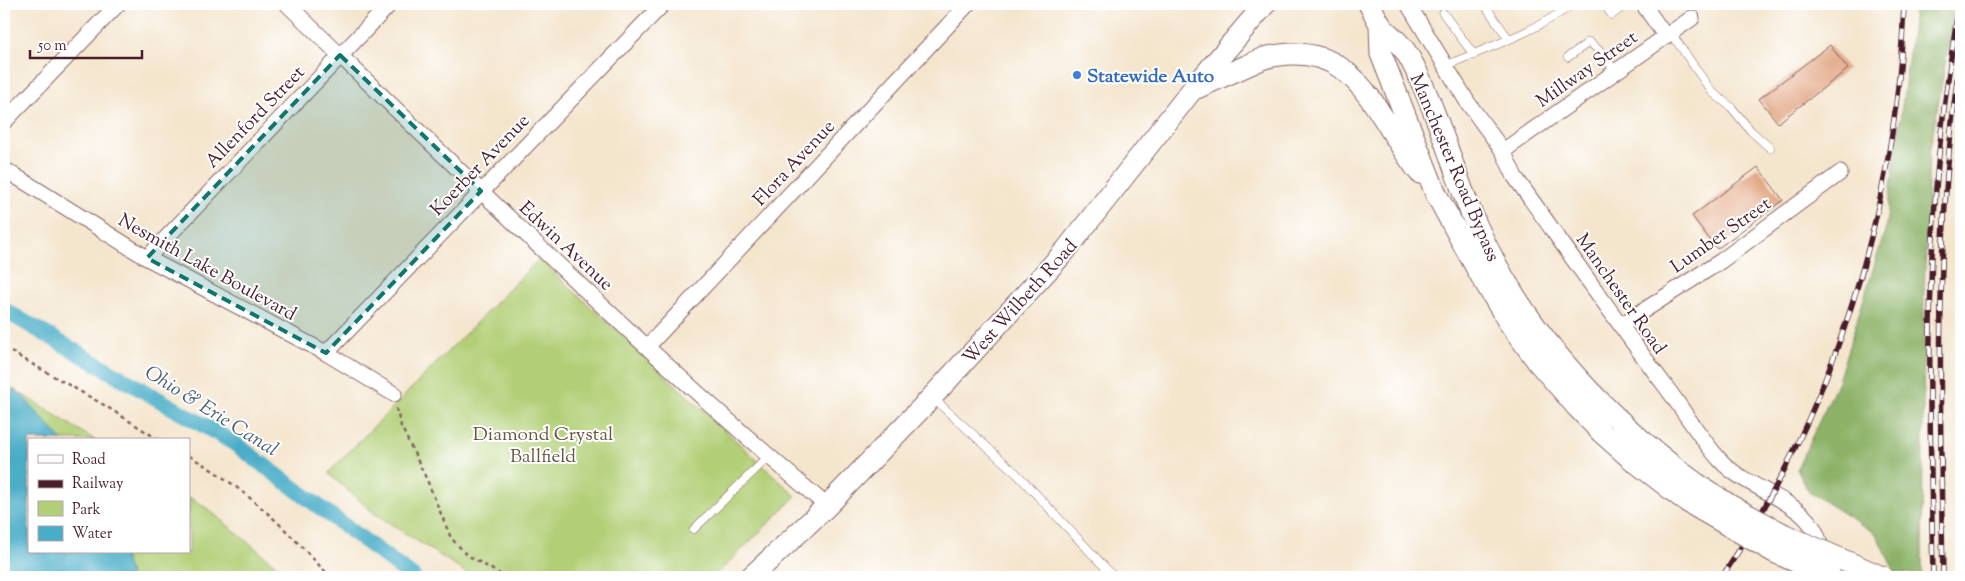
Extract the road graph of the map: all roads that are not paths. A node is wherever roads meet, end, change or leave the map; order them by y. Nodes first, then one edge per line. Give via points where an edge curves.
1 (118, 4) edge
2 (287, 4) edge
3 (390, 4) edge
4 (663, 4) edge
5 (968, 4) edge
6 (1265, 4) edge
7 (1369, 4) edge
8 (1408, 4) edge
9 (1484, 4) edge
10 (1573, 4) edge
11 (1626, 4) edge
12 (1642, 4) edge
13 (1606, 7) dead end
14 (1443, 13) dead end
15 (1692, 18) dead end
16 (1380, 25) junction
17 (1668, 35) junction
18 (1508, 38) junction
19 (340, 55) junction
20 (1474, 55) junction
21 (1568, 57) dead end
22 (1445, 66) junction
23 (1616, 72) junction
24 (1192, 90) junction
25 (4, 122) edge
26 (1770, 148) dead end
27 (1503, 151) junction
28 (4, 169) edge
29 (1840, 173) dead end
30 (480, 191) junction
31 (1436, 194) junction
32 (146, 258) junction
33 (1621, 326) junction
34 (647, 347) junction
35 (326, 353) junction
36 (394, 394) road end
37 (932, 397) junction
38 (768, 457) junction
39 (1691, 493) junction
40 (827, 506) junction
41 (694, 529) dead end
42 (751, 577) edge
43 (1114, 577) edge
44 (1821, 577) edge
45 (1831, 577) edge
46 (1882, 577) edge

1 - 25 street
2 - 19 street, Edwin Avenue
3 - 19 street, Allenford Street
4 - 30 street, Koerber Avenue
5 - 34 street, Flora Avenue
6 - 24 main road, West Wilbeth Road
7 - 16 main road, Manchester Road Bypass
8 - 22 street, Manchester Road
9 - 18 lane
10 - 18 lane via 1554,18
11 - 13 lane via 1612,15
12 - 17 street
14 - 20 lane
15 - 17 street, Millway Street
16 - 31 main road, Manchester Road Bypass via 1381,54
16 - 39 main road, Manchester Road Bypass via 1402,47 1420,78 1476,225 1499,269 1538,328 1590,393 1655,453
17 - 23 street, Millway Street
17 - 26 lane via 1712,92
18 - 20 lane
19 - 30 street, Edwin Avenue
19 - 32 street, Allenford Street
20 - 22 lane
21 - 23 lane via 1588,42 1602,52
22 - 27 street, Manchester Road
23 - 27 street, Millway Street
24 - 31 main road via 1275,55 1296,53 1324,59 1342,68 1368,94
24 - 37 main road, West Wilbeth Road via 1066,250
27 - 33 street, Manchester Road via 1515,177
28 - 32 street, Nesmith Lake Boulevard
29 - 33 street, Lumber Street via 1721,261
30 - 34 street, Edwin Avenue
30 - 35 street, Koerber Avenue
31 - 39 main road, Manchester Road Bypass via 1508,321 1576,407 1644,470
32 - 35 street, Nesmith Lake Boulevard
33 - 44 street, Manchester Road via 1720,460 1747,482 1790,504 1809,521 1822,551
34 - 38 street, Edwin Avenue
35 - 36 street, Nesmith Lake Boulevard
37 - 40 main road, West Wilbeth Road
37 - 43 lane via 1017,474
38 - 40 street, Edwin Avenue
38 - 41 lane
39 - 45 main road, Manchester Road Bypass, bridge via 1774,552
39 - 46 main road, Manchester Road Bypass, bridge via 1731,506 1785,535
40 - 42 main road, West Wilbeth Road

